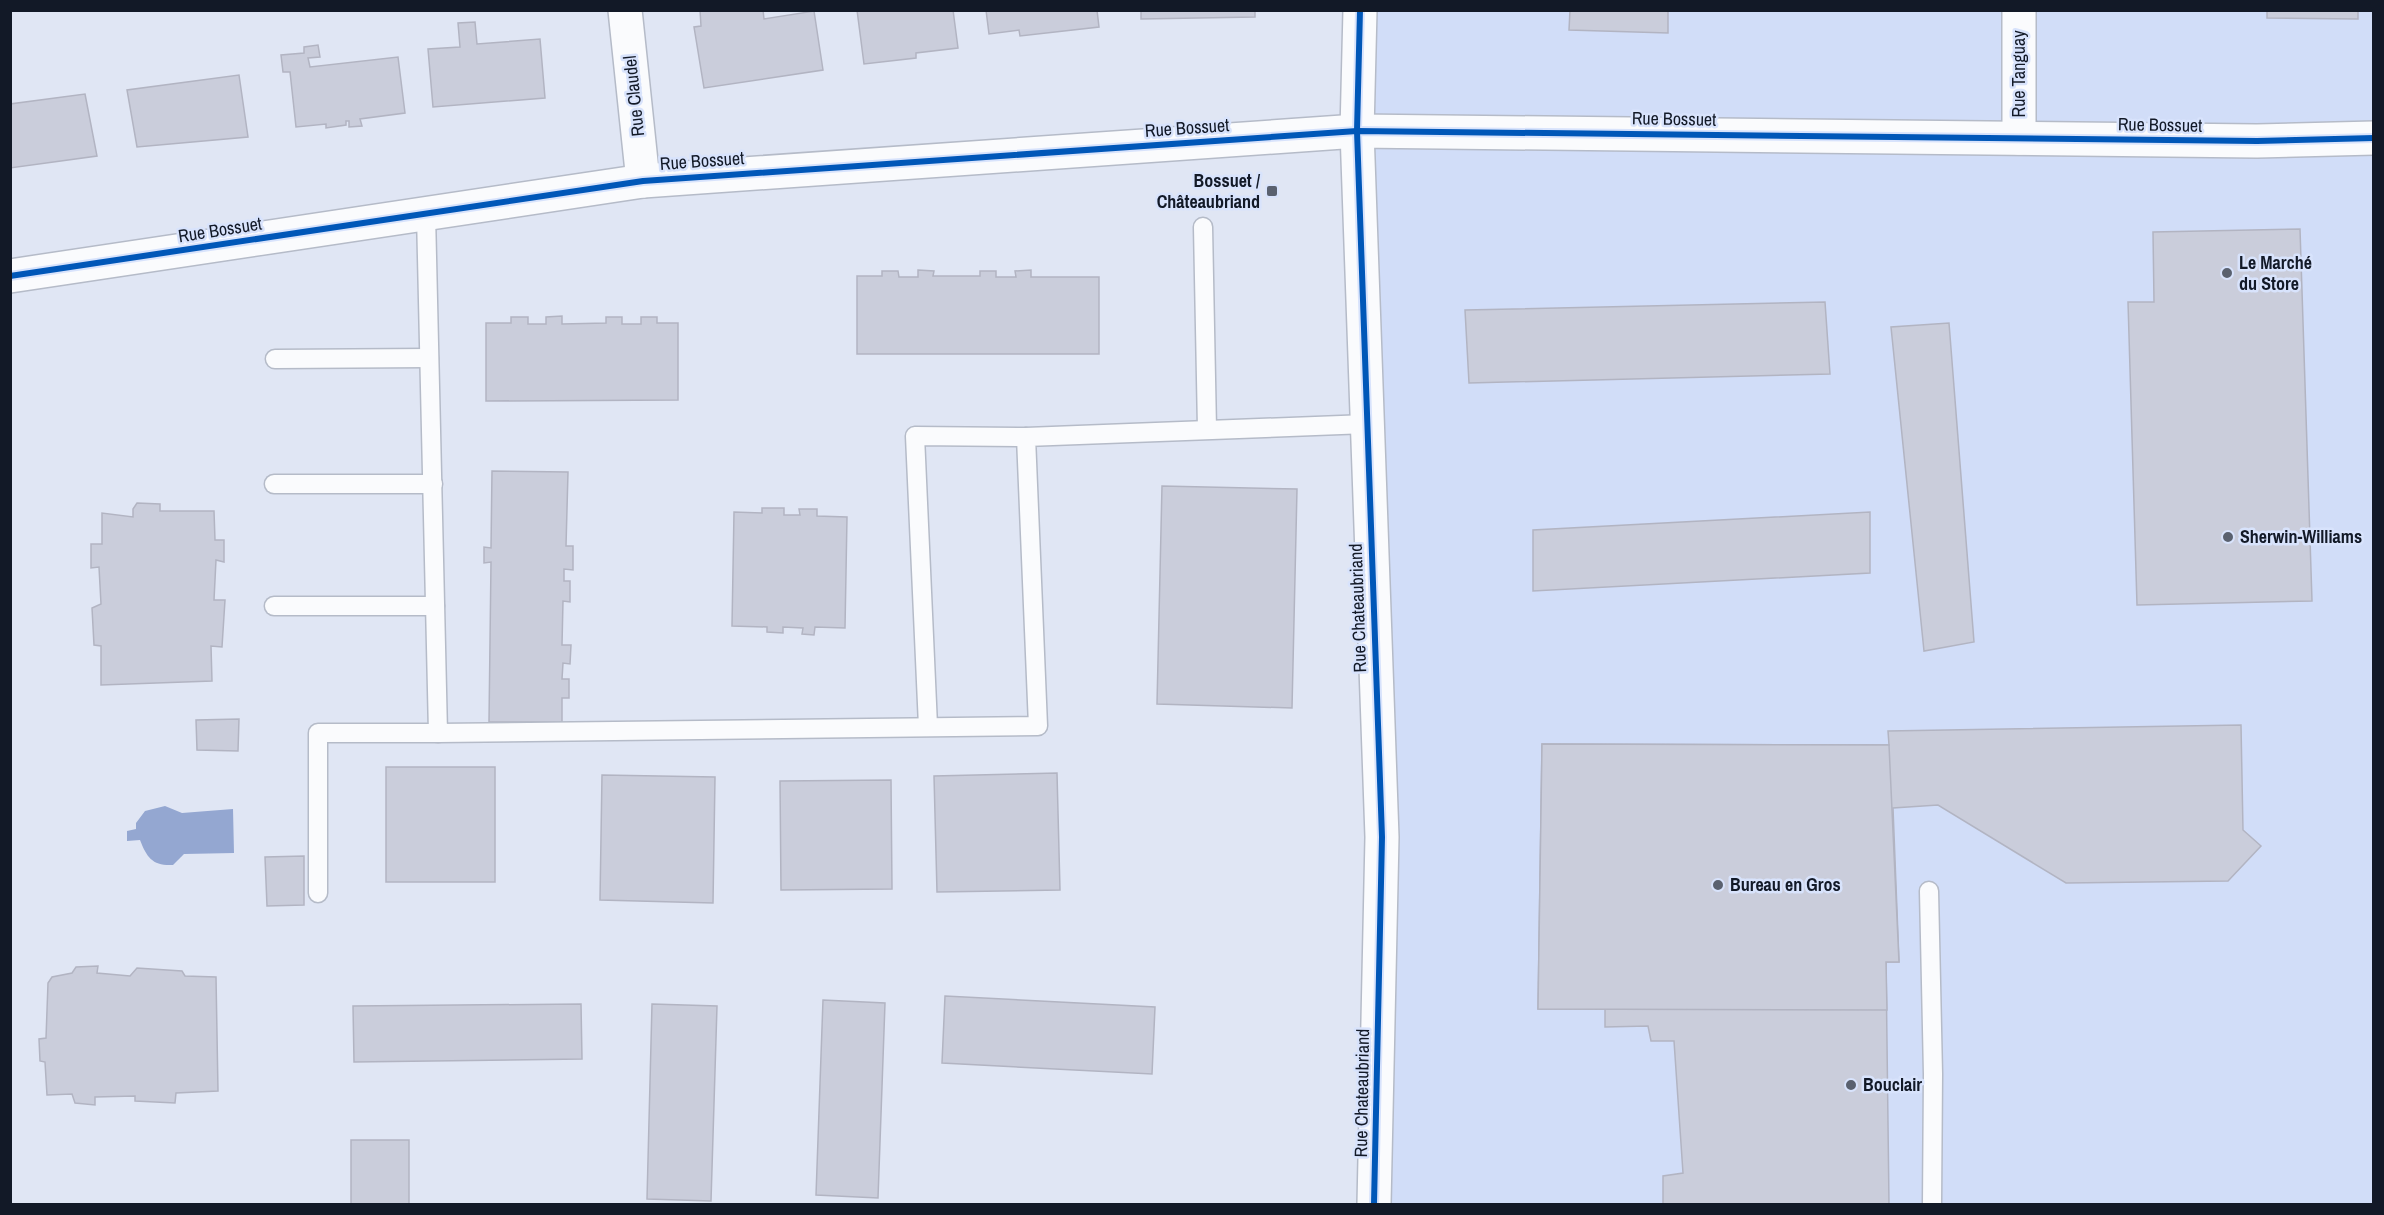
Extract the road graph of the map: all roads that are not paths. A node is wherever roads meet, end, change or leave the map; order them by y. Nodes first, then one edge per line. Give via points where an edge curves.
1 (625, 10) edge
2 (1360, 10) edge
3 (2019, 10) edge
4 (1357, 131) junction
5 (2019, 138) junction
6 (2373, 138) edge
7 (643, 181) junction
8 (426, 214) junction
9 (1203, 227) dead end
10 (10, 276) edge
11 (429, 358) junction
12 (275, 359) dead end
13 (1367, 424) junction
14 (1208, 429) junction
15 (1026, 437) junction
16 (274, 484) dead end
17 (433, 484) junction
18 (274, 606) dead end
19 (435, 606) junction
20 (928, 726) junction
21 (438, 733) junction
22 (1929, 891) dead end
23 (318, 893) dead end
24 (1374, 1204) edge
25 (1932, 1204) edge

1 - 7 street, Rue Claudel
2 - 4 street, Rue Chateaubriand
3 - 5 street, Rue Tanguay
4 - 5 street, Rue Bossuet
4 - 7 street, Rue Bossuet
4 - 13 street, Rue Chateaubriand
5 - 6 street, Rue Bossuet
7 - 8 street, Rue Bossuet
8 - 10 street, Rue Bossuet
8 - 11 lane
9 - 14 lane
11 - 12 lane
11 - 17 lane
13 - 14 lane
13 - 24 street, Rue Chateaubriand via 1382,837
14 - 15 lane
15 - 20 lane via 1038,726
15 - 20 lane via 915,436
16 - 17 lane
17 - 19 lane
18 - 19 lane
19 - 21 lane
20 - 21 lane
21 - 23 lane via 318,733
22 - 25 lane

